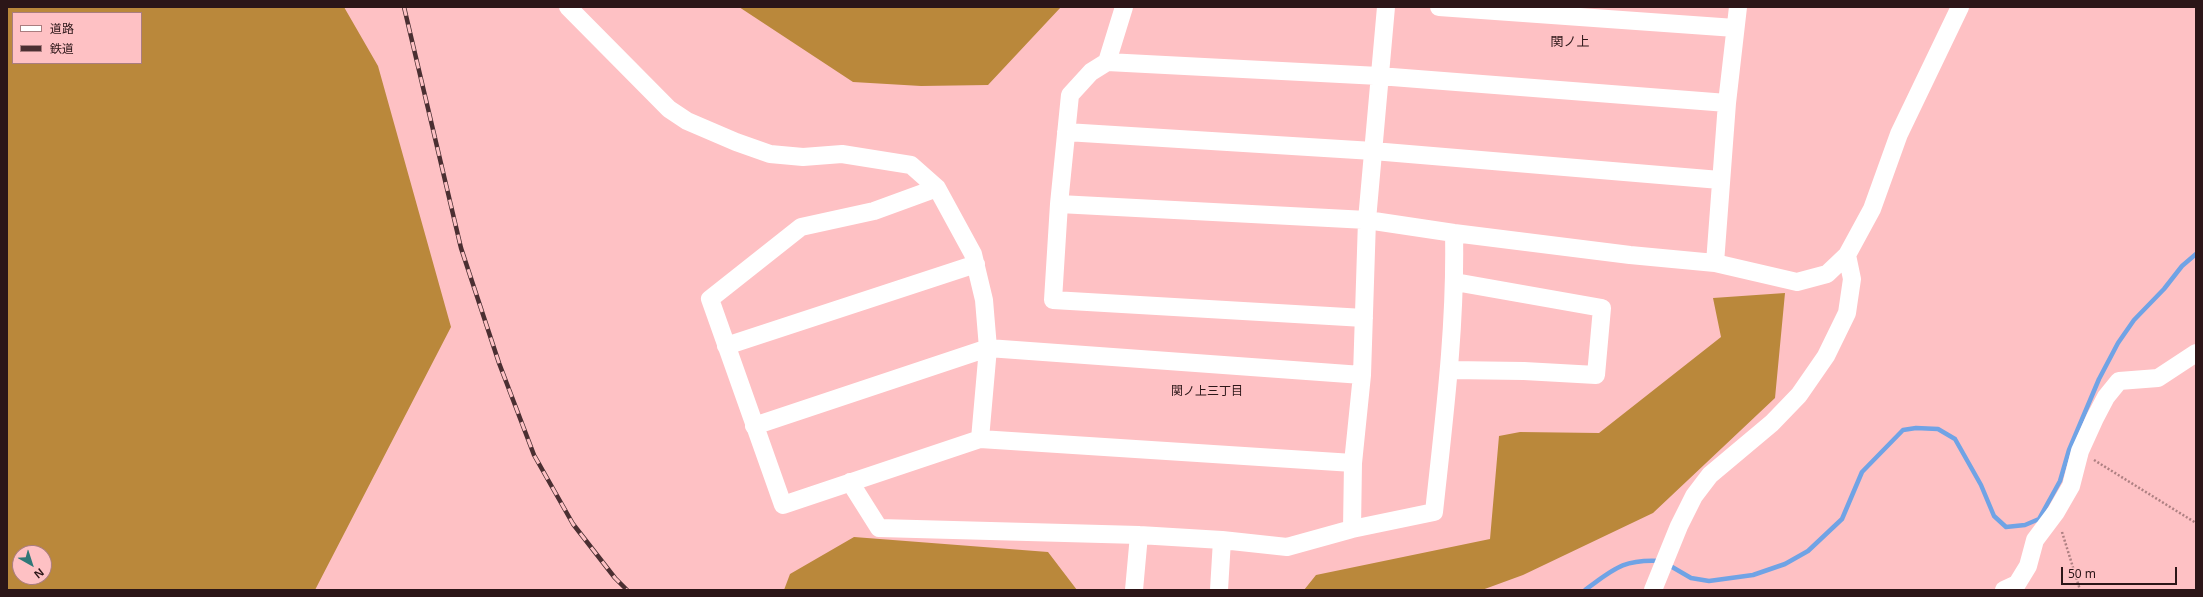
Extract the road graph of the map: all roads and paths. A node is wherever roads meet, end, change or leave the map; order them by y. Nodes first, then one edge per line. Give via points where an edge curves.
1 (568, 7) edge
2 (1124, 7) edge
3 (1386, 7) edge
4 (1439, 7) edge
5 (1738, 7) edge
6 (1960, 7) edge
7 (1735, 28) junction
8 (1107, 62) junction
9 (1380, 76) junction
10 (1727, 103) junction
11 (1066, 132) junction
12 (1373, 151) junction
13 (1720, 180) junction
14 (937, 188) junction
15 (1059, 204) junction
16 (1367, 220) junction
17 (1454, 234) junction
18 (1847, 255) junction
19 (1715, 263) junction
20 (976, 264) junction
21 (1455, 282) junction
22 (1364, 318) junction
23 (726, 346) junction
24 (988, 348) junction
25 (2196, 353) edge
26 (1450, 370) junction
27 (1362, 375) junction
28 (754, 426) junction
29 (980, 439) junction
30 (2080, 451) junction
31 (1353, 464) junction
32 (850, 482) junction
33 (2056, 512) junction
34 (2196, 523) edge
35 (1352, 529) junction
36 (1139, 535) junction
37 (1222, 540) junction
38 (1134, 590) edge
39 (1219, 590) edge
40 (1653, 590) edge
41 (2004, 590) edge
42 (2080, 590) edge

1 - 14 street via 669,109 687,121 770,154 803,157 842,154 911,164
2 - 8 street
3 - 9 street
4 - 7 street
5 - 7 street
6 - 18 street via 1899,134 1872,209
7 - 10 street
8 - 9 street
8 - 11 street via 1091,72 1070,95
9 - 10 street
9 - 12 street
10 - 13 street
11 - 12 street
11 - 15 street
12 - 13 street
12 - 16 street
13 - 19 street
14 - 20 street
14 - 23 street via 874,211 801,227 710,299
15 - 16 street
15 - 22 street via 1053,300
16 - 17 street
16 - 22 street
17 - 19 street
17 - 21 street
18 - 19 street via 1827,274 1797,282
18 - 40 street via 1852,279 1847,313 1826,356 1798,395 1772,423 1710,475 1694,496
20 - 23 street
20 - 24 street via 984,300
21 - 26 street
21 - 26 street via 1602,308 1596,375 1524,370
22 - 27 street
23 - 28 street
24 - 27 street
24 - 28 street
24 - 29 street
25 - 30 street via 2158,378 2119,381 2106,398
26 - 35 street via 1434,512
27 - 31 street
28 - 32 street via 783,505
29 - 31 street
29 - 32 street
30 - 33 street via 2071,486
30 - 34 path
31 - 35 street
32 - 36 street via 879,528
33 - 41 street via 2035,540 2028,566 2017,584
33 - 42 path
35 - 37 street via 1287,547
36 - 37 street
36 - 38 street
37 - 39 street

